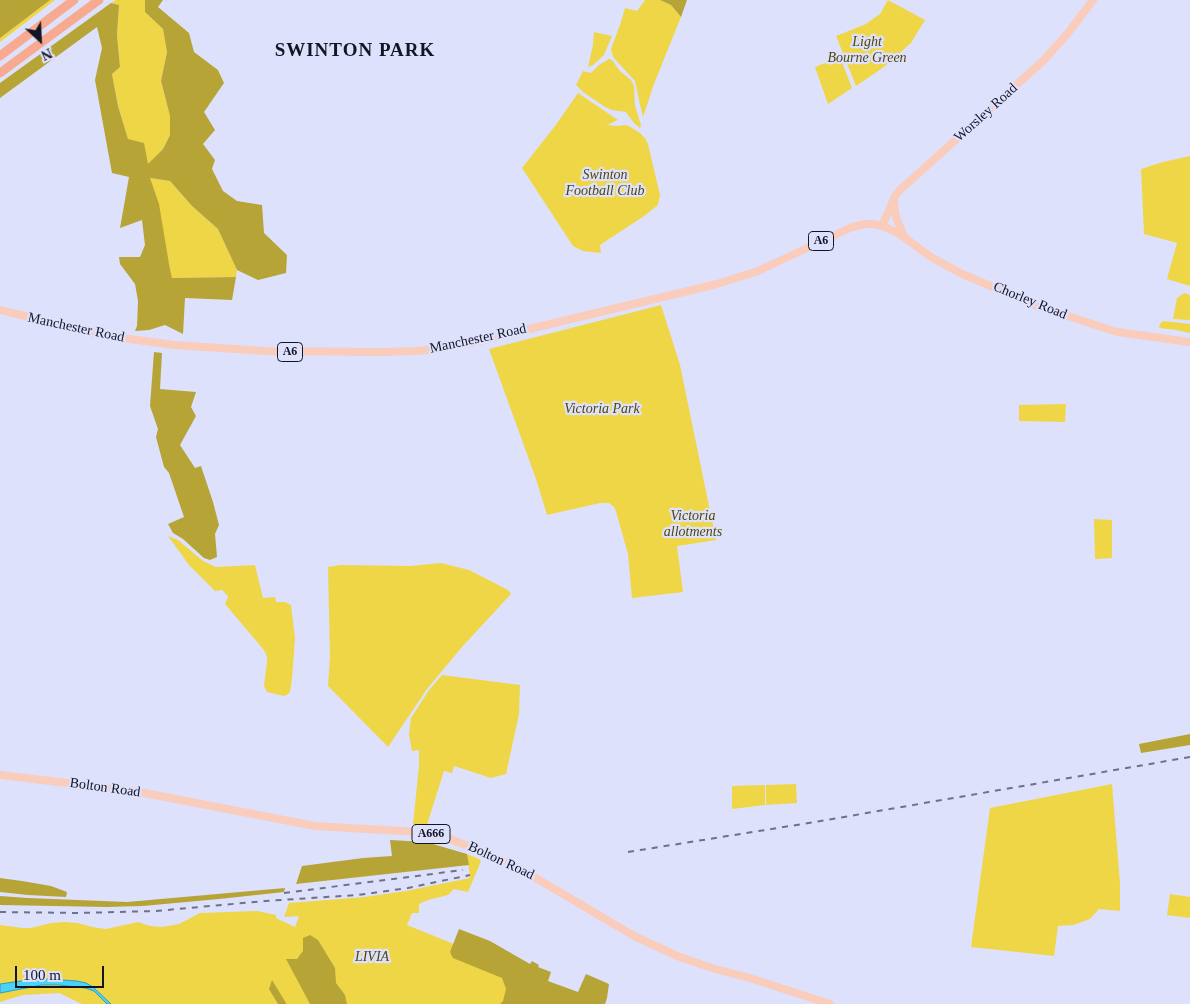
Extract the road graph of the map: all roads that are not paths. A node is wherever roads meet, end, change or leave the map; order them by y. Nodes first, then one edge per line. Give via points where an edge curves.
1 (74, 0) edge
2 (99, 0) edge
3 (1093, 0) edge
4 (92, 3) edge
5 (0, 56) edge
6 (0, 73) edge
7 (895, 196) junction
8 (882, 226) junction
9 (906, 237) junction
10 (0, 310) edge
11 (1190, 342) edge
12 (0, 775) edge
13 (830, 1004) edge

1 - 5 highway
2 - 4 highway
3 - 7 main road, Worsley Road via 1044,60
4 - 6 highway
7 - 8 main road, Worsley Road
7 - 9 main road via 896,217
8 - 9 main road, Chorley Road / A6
8 - 10 main road, Manchester Road / A6 via 866,224 852,227 758,271 716,284 471,343 416,351 265,352 174,346 100,335
9 - 11 main road, Chorley Road / A6 via 931,257 960,272 1046,309 1117,332
12 - 13 main road, Bolton Road / A666 via 134,791 315,826 419,832 450,839 519,868 634,936 677,956

